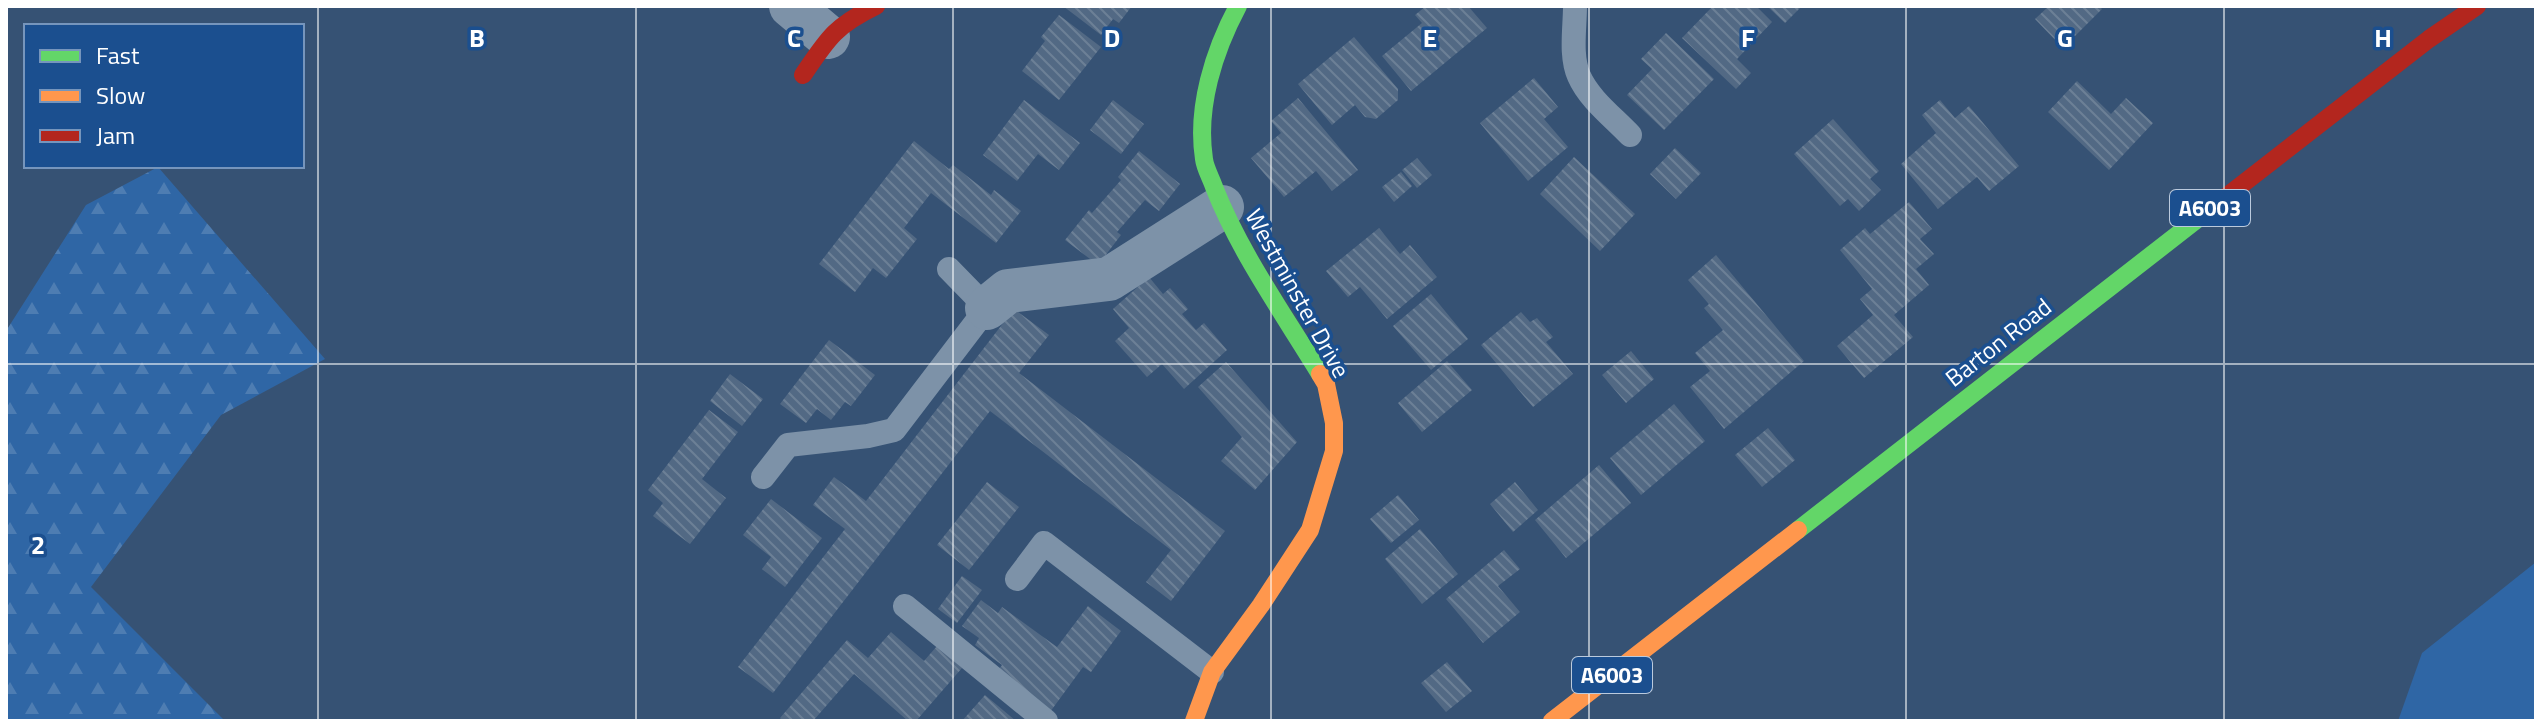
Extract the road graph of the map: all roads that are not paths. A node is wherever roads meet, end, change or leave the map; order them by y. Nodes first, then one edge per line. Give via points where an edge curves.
1 (791, 6) edge
2 (876, 6) edge
3 (1238, 6) edge
4 (1575, 6) edge
5 (2477, 6) edge
6 (828, 37) junction
7 (803, 75) dead end
8 (1630, 135) dead end
9 (1222, 207) junction
10 (949, 269) dead end
11 (987, 308) junction
12 (763, 477) dead end
13 (1017, 579) dead end
14 (905, 606) dead end
15 (1212, 672) junction
16 (1046, 721) edge
17 (1194, 721) edge
18 (1552, 721) edge

1 - 6 street
2 - 6 main road
3 - 9 main road, Westminster Drive via 1204,100 1204,160
4 - 8 lane via 1579,76
5 - 18 main road, Barton Road / A6003
6 - 7 main road
9 - 11 street via 1109,279 1008,291
9 - 15 main road, Westminster Drive via 1326,384 1334,451 1310,530
10 - 11 lane
11 - 12 lane via 894,430 788,445
13 - 15 lane via 1044,543
14 - 16 lane
15 - 17 main road, Westminster Drive

